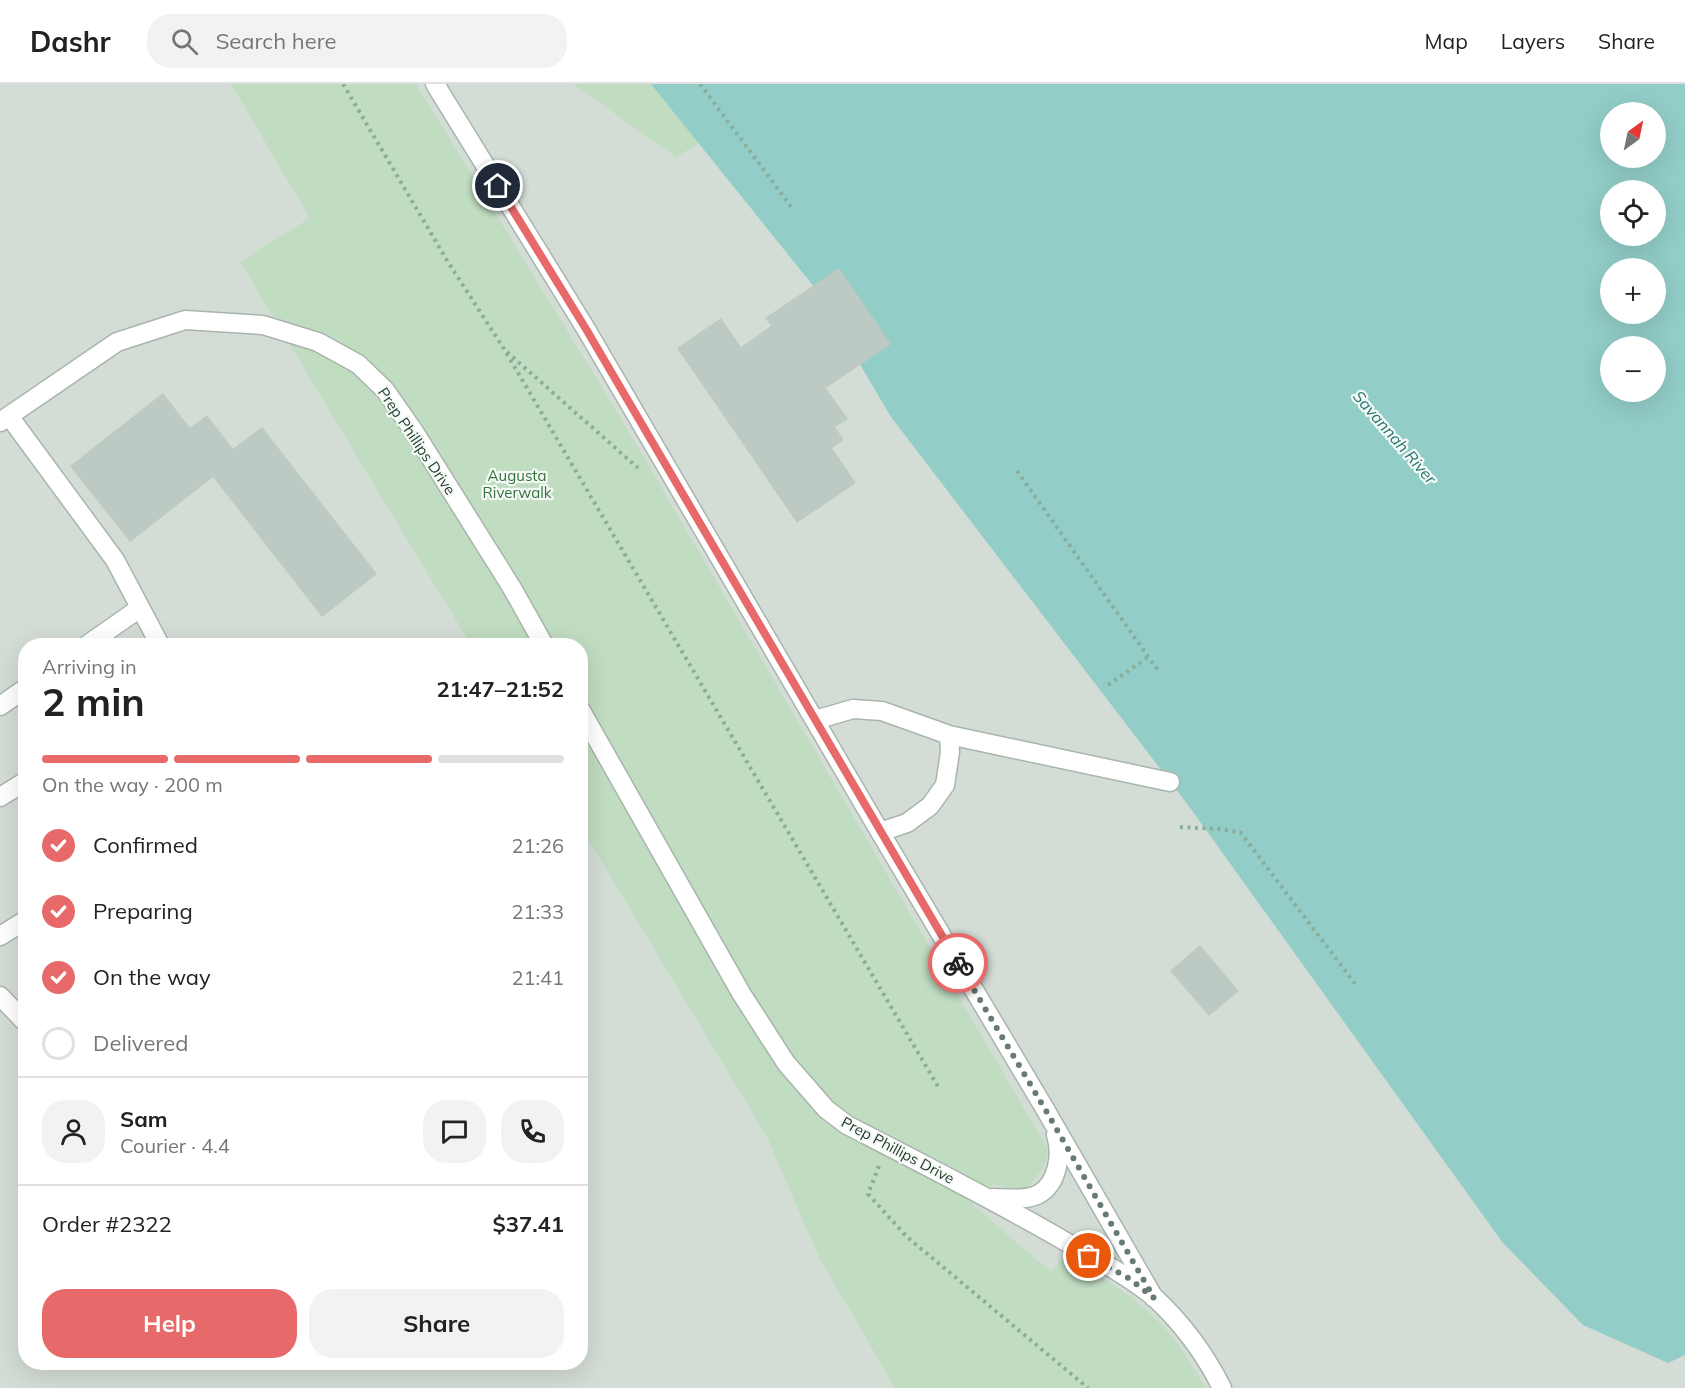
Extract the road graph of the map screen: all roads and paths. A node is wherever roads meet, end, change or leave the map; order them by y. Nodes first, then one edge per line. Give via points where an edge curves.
1 (343, 84) edge
2 (435, 84) edge
3 (700, 84) edge
4 (792, 208) dead end
5 (504, 349) junction
6 (4, 419) edge
7 (1017, 471) dead end
8 (646, 475) dead end
9 (140, 608) junction
10 (97, 638) edge
11 (156, 638) edge
12 (540, 638) edge
13 (1148, 657) junction
14 (1159, 672) dead end
15 (1108, 686) dead end
16 (18, 694) edge
17 (0, 706) edge
18 (815, 720) junction
19 (588, 723) edge
20 (949, 735) junction
21 (1170, 782) dead end
22 (18, 786) edge
23 (0, 797) edge
24 (1180, 826) dead end
25 (880, 832) junction
26 (18, 925) edge
27 (0, 936) edge
28 (1356, 985) dead end
29 (0, 996) edge
30 (18, 1015) edge
31 (940, 1090) dead end
32 (1052, 1122) junction
33 (887, 1145) junction
34 (990, 1198) junction
35 (1154, 1298) junction
36 (1088, 1388) edge
37 (1222, 1388) edge

1 - 5 path
2 - 18 street via 586,329
3 - 4 path
5 - 8 path
5 - 31 path
6 - 9 street via 115,560
6 - 12 street, Prep Phillips Drive via 117,342 185,320 263,325 318,342 358,364 385,390
7 - 13 path
9 - 10 street
9 - 11 street
13 - 14 path
13 - 15 path
16 - 17 street
18 - 20 street via 853,709 882,711
18 - 25 street
19 - 33 street, Prep Phillips Drive via 741,993 786,1063 826,1109 847,1125
20 - 21 street
20 - 25 street via 945,786 930,806 908,823
22 - 23 street
24 - 28 path via 1241,833
25 - 32 street
26 - 27 street
29 - 30 street
32 - 34 street via 1059,1162 1050,1182 1039,1194
32 - 35 street
33 - 34 street, Prep Phillips Drive
33 - 36 path via 868,1194 907,1237
34 - 35 street, Prep Phillips Drive via 1130,1279
35 - 37 street, Prep Phillips Drive via 1184,1329

